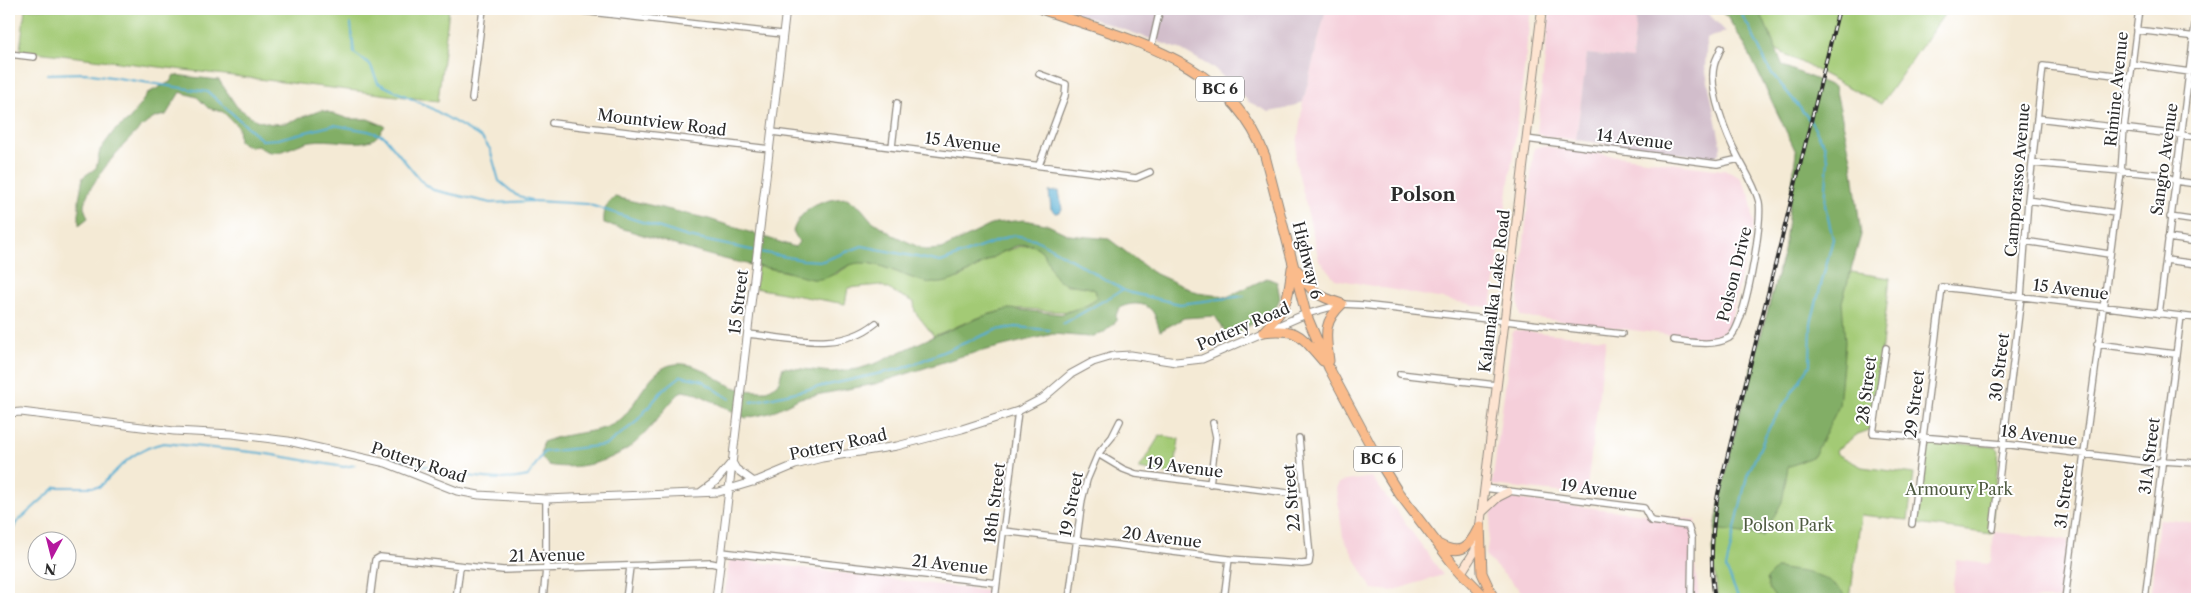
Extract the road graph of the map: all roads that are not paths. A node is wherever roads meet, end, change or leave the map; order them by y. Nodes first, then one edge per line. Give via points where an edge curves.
1 (483, 9) edge
2 (565, 9) edge
3 (573, 9) edge
4 (786, 9) edge
5 (1041, 9) edge
6 (1160, 9) edge
7 (1542, 9) edge
8 (2139, 9) edge
9 (2197, 9) edge
10 (2136, 30) junction
11 (782, 34) junction
12 (2195, 37) edge
13 (1151, 48) junction
14 (1721, 48) dead end
15 (9, 54) edge
16 (34, 57) dead end
17 (2132, 64) junction
18 (2190, 72) junction
19 (1039, 74) dead end
20 (2130, 77) junction
21 (2188, 84) junction
22 (2197, 86) edge
23 (472, 99) dead end
24 (897, 104) dead end
25 (2037, 118) junction
26 (552, 123) dead end
27 (2124, 128) junction
28 (772, 132) junction
29 (2181, 135) junction
30 (2197, 137) edge
31 (1526, 139) junction
32 (892, 147) junction
33 (770, 149) junction
34 (1739, 159) junction
35 (2032, 163) junction
36 (1039, 165) junction
37 (1150, 172) dead end
38 (2121, 172) junction
39 (2175, 181) junction
40 (2197, 184) edge
41 (2028, 200) junction
42 (2115, 212) junction
43 (2170, 217) junction
44 (2197, 221) edge
45 (2168, 238) junction
46 (2024, 241) junction
47 (2197, 242) edge
48 (2109, 254) junction
49 (2166, 260) junction
50 (1293, 263) junction
51 (2197, 264) edge
52 (1942, 287) joint
53 (2021, 297) junction
54 (1342, 304) junction
55 (2102, 307) junction
56 (1306, 314) junction
57 (2159, 314) junction
58 (2181, 316) junction
59 (2197, 318) edge
60 (1504, 320) junction
61 (876, 323) dead end
62 (1263, 332) junction
63 (748, 334) junction
64 (1622, 334) dead end
65 (1672, 340) dead end
66 (2097, 344) junction
67 (1886, 348) dead end
68 (2175, 354) junction
69 (1329, 368) junction
70 (1400, 374) dead end
71 (1496, 385) junction
72 (1018, 411) junction
73 (9, 413) edge
74 (1120, 421) dead end
75 (1213, 423) dead end
76 (1877, 434) joint
77 (1925, 437) junction
78 (1299, 438) dead end
79 (2003, 444) junction
80 (1098, 454) junction
81 (2083, 454) junction
82 (2162, 461) junction
83 (732, 462) junction
84 (2197, 463) edge
85 (754, 482) junction
86 (1210, 484) junction
87 (1484, 488) junction
88 (728, 490) junction
89 (1508, 492) junction
90 (698, 493) junction
91 (1304, 495) junction
92 (546, 499) junction
93 (1481, 513) junction
94 (1912, 524) dead end
95 (1480, 526) junction
96 (1993, 529) dead end
97 (1004, 531) junction
98 (1077, 540) junction
99 (1436, 543) junction
100 (722, 552) junction
101 (1310, 556) joint
102 (1229, 559) junction
103 (720, 565) junction
104 (460, 567) junction
105 (630, 567) junction
106 (546, 569) junction
107 (1461, 573) junction
108 (998, 583) junction
109 (370, 599) edge
110 (456, 599) edge
111 (543, 599) edge
112 (626, 599) edge
113 (716, 599) edge
114 (995, 599) edge
115 (1070, 599) edge
116 (1224, 599) edge
117 (1487, 599) edge
118 (1494, 599) edge
119 (1693, 599) edge
120 (2064, 599) edge
121 (2145, 599) edge

1 - 23 street
2 - 3 street
3 - 11 street
4 - 11 street, 15 Street
5 - 13 main road, Highway 6 / BC 6
6 - 13 street
7 - 31 main road, Kalamalka Lake Road
8 - 10 street, Rimine Avenue
9 - 12 street, Sangro Avenue
10 - 12 street
10 - 17 street, Rimine Avenue
11 - 28 street, 15 Street
12 - 18 street, Sangro Avenue
13 - 50 main road, Highway 6 / BC 6 via 1205,76 1256,132 1272,178
14 - 34 street, Polson Drive via 1713,68 1714,85 1725,130
15 - 16 street
17 - 18 street
17 - 20 street, Rimine Avenue
18 - 21 street, Sangro Avenue
19 - 36 street via 1066,84 1065,96
20 - 25 street, Camporasso Avenue via 2043,66
20 - 27 street, Rimine Avenue
21 - 22 street
21 - 29 street, Sangro Avenue
24 - 32 street
25 - 27 street
25 - 35 street, Camporasso Avenue
26 - 33 street, Mountview Road
27 - 29 street
27 - 38 street, Rimine Avenue
28 - 32 street, 15 Avenue
28 - 33 street, 15 Street
29 - 30 street
29 - 39 street, Sangro Avenue
31 - 34 street, 14 Avenue via 1717,164
31 - 60 main road, Kalamalka Lake Road
32 - 36 street, 15 Avenue
33 - 63 street, 15 Street
34 - 65 street, Polson Drive via 1759,203 1760,220 1757,251 1738,324 1730,337 1716,342
35 - 38 street
35 - 41 street, Camporasso Avenue
36 - 37 street, 15 Avenue via 1136,178
38 - 39 street via 2165,175
38 - 42 street, Rimine Avenue
39 - 40 street
39 - 43 street, Sangro Avenue
41 - 42 street
41 - 46 street, Camporasso Avenue
42 - 48 street
43 - 44 street
43 - 45 street, Sangro Avenue
45 - 47 street
45 - 49 street, Sangro Avenue
46 - 48 street
46 - 53 street, Camporasso Avenue
48 - 55 street, 31 Street
49 - 51 street
49 - 57 street, Sangro Avenue
50 - 54 main road via 1309,289
50 - 56 main road, Highway 6 / BC 6
50 - 62 main road via 1287,303
52 - 53 street, 15 Avenue
52 - 77 street, 29 Street
53 - 55 street, 15 Avenue
53 - 79 street, 30 Street
54 - 56 street, Pottery Road
54 - 60 street, Pottery Road
54 - 69 main road via 1332,314 1327,326
55 - 57 street, 15 Avenue
55 - 66 street, 31 Street
56 - 62 street, Pottery Road
56 - 69 main road, Highway 6 / BC 6
57 - 58 street, 15 Avenue
58 - 59 street, 15 Avenue
58 - 68 street, 31A Street
60 - 64 street, Pottery Road
60 - 71 main road, Kalamalka Lake Road
61 - 63 street via 856,336 829,342
62 - 69 main road via 1295,332
62 - 72 street, Pottery Road via 1202,360 1176,362 1132,355 1093,362 1072,374 1044,398
63 - 83 street, 15 Street
66 - 68 street
66 - 81 street, 31 Street
67 - 76 street, 28 Street via 1873,433
68 - 82 street, 31A Street
69 - 99 main road, Highway 6 / BC 6 via 1380,464
70 - 71 street
71 - 87 main road, Kalamalka Lake Road
72 - 85 street, Pottery Road via 897,446 795,465
72 - 97 street, 18th Street
73 - 92 street, Pottery Road via 288,441 386,463 457,491
74 - 80 street, 19 Street
75 - 86 street via 1216,437
76 - 77 street, 18 Avenue
77 - 79 street, 18 Avenue
77 - 94 street, 29 Street
78 - 91 street, 22 Street
79 - 81 street, 18 Avenue
79 - 96 street, 30 Street
80 - 86 street, 19 Avenue via 1136,474
80 - 98 street, 19 Street via 1084,491
81 - 82 street, 18 Avenue via 2156,463
81 - 120 street, 31 Street
82 - 84 street, 18 Avenue
82 - 121 street, 31A Street
83 - 85 street
83 - 88 street, 15 Street
83 - 90 street via 716,481
85 - 88 street, Pottery Road
86 - 91 street, 19 Avenue
87 - 89 street, 19 Avenue
87 - 93 main road, Kalamalka Lake Road
88 - 90 street, Pottery Road
88 - 100 street, 15 Street
89 - 93 main road
89 - 119 street, 19 Avenue via 1644,508 1651,521 1688,526 1692,538
90 - 92 street, Pottery Road
91 - 101 street, 22 Street
92 - 106 street
93 - 95 main road, Kalamalka Lake Road
95 - 99 main road via 1463,549 1448,549
95 - 107 main road, Kalamalka Lake Road via 1476,551
95 - 118 main road via 1482,573
97 - 98 street, 20 Avenue
97 - 108 street, 18th Street
98 - 102 street, 20 Avenue
98 - 115 street, 19 Street
99 - 107 main road, Highway 6 / BC 6
100 - 103 street, 15 Street
100 - 108 street, 21 Avenue
101 - 102 street, 20 Avenue via 1309,563 1302,564
102 - 116 street
103 - 105 street, 21 Avenue
103 - 113 street, 15 Street
104 - 106 street, 21 Avenue
104 - 109 street, 21 Avenue via 380,557 375,560
104 - 110 street
105 - 106 street, 21 Avenue
105 - 112 street
106 - 111 street
107 - 117 main road, Highway 6 / BC 6
108 - 114 street, 18th Street

